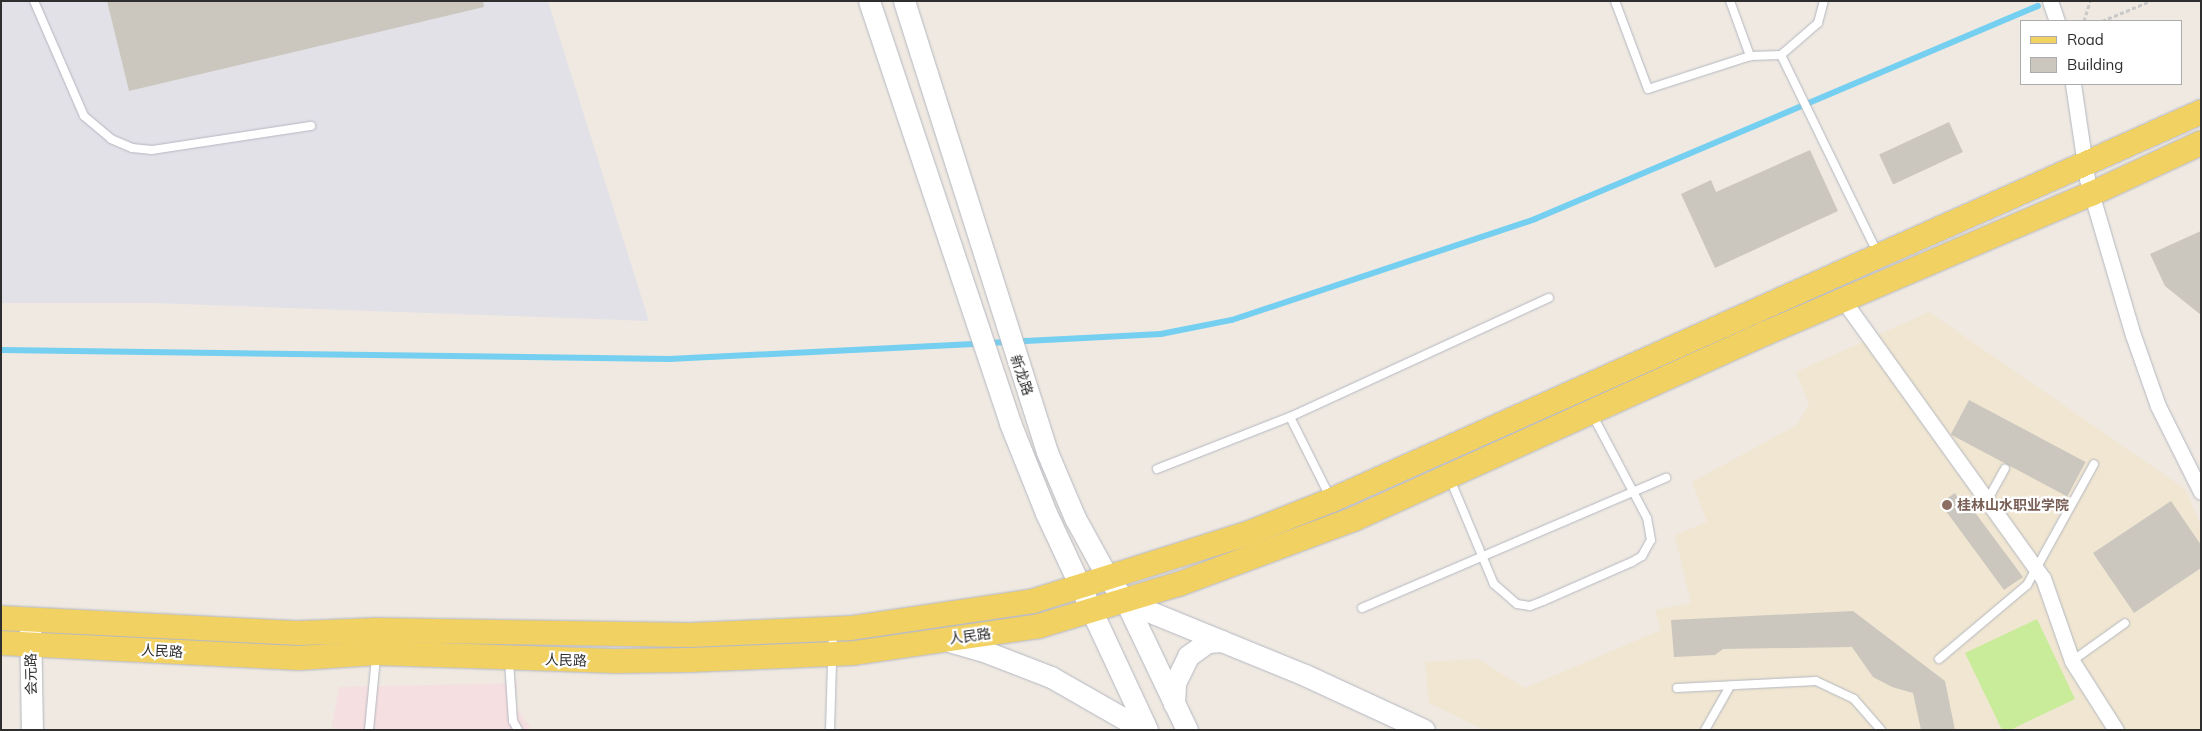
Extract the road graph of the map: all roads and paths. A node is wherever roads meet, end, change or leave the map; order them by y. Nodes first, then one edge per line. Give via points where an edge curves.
1 (34, 1) edge
2 (869, 1) edge
3 (904, 1) edge
4 (1615, 1) edge
5 (1730, 1) edge
6 (1824, 1) edge
7 (2050, 1) edge
8 (2090, 1) edge
9 (2150, 1) edge
10 (2057, 20) edge
11 (2084, 20) edge
12 (2104, 20) edge
13 (1781, 55) junction
14 (1750, 56) junction
15 (2073, 85) edge
16 (2201, 112) edge
17 (312, 126) dead end
18 (2201, 143) edge
19 (2086, 166) junction
20 (2092, 194) junction
21 (1878, 256) junction
22 (1549, 298) dead end
23 (1843, 300) junction
24 (1591, 412) junction
25 (1290, 417) junction
26 (2094, 464) dead end
27 (1157, 469) dead end
28 (2006, 469) dead end
29 (1449, 476) junction
30 (1666, 478) dead end
31 (1633, 492) junction
32 (2201, 492) edge
33 (1332, 500) junction
34 (1987, 501) junction
35 (1483, 557) junction
36 (2036, 569) junction
37 (1108, 578) junction
38 (1080, 584) junction
39 (1126, 602) junction
40 (1362, 608) dead end
41 (1092, 610) junction
42 (1, 618) edge
43 (30, 619) junction
44 (2125, 623) dead end
45 (833, 629) junction
46 (944, 640) junction
47 (1222, 641) junction
48 (377, 642) junction
49 (1, 643) edge
50 (31, 645) junction
51 (509, 646) junction
52 (832, 654) junction
53 (1939, 659) dead end
54 (2072, 661) junction
55 (1730, 686) junction
56 (1677, 688) dead end
57 (1174, 704) junction
58 (32, 730) edge
59 (369, 730) edge
60 (518, 730) edge
61 (830, 730) edge
62 (1146, 730) edge
63 (1187, 730) edge
64 (1424, 730) edge
65 (1705, 730) edge
66 (1881, 730) edge
67 (2116, 730) edge

1 - 17 lane via 84,116 111,139 132,148 152,150
2 - 38 main road, 新龙路 via 1010,423 1046,513
3 - 37 main road, 新龙路 via 1034,413 1075,518
4 - 14 lane via 1648,88
5 - 14 lane
6 - 13 lane via 1818,23
7 - 10 street
8 - 11 path
9 - 12 path
13 - 14 lane
13 - 21 lane
15 - 19 street
16 - 19 main road, 人民路
18 - 20 main road, 人民路
19 - 20 street
19 - 21 main road, 人民路
20 - 23 main road, 人民路
20 - 32 street via 2147,379
21 - 33 main road, 人民路
22 - 25 lane
23 - 24 main road, 人民路
23 - 34 street
24 - 29 main road, 人民路
24 - 31 lane
25 - 27 lane
25 - 33 lane
26 - 36 lane
28 - 34 lane
29 - 35 lane
29 - 39 main road, 人民路 via 1354,519
30 - 31 lane
31 - 35 lane
31 - 35 lane via 1650,528 1650,540 1642,556 1543,601 1524,606 1504,596 1494,584
33 - 37 main road, 人民路 via 1249,533
34 - 36 street
35 - 40 lane
36 - 53 lane via 2027,584
36 - 54 street via 2047,586
37 - 38 main road, 人民路
37 - 39 main road, 新龙路
38 - 41 main road, 新龙路
38 - 45 main road, 人民路 via 1033,601
39 - 41 main road, 人民路
39 - 47 main road
39 - 57 main road, 新龙路
41 - 46 main road, 人民路 via 1039,626
41 - 62 main road, 新龙路
42 - 43 main road, 人民路
43 - 48 main road, 人民路 via 300,633
43 - 50 main road, 会元路
44 - 54 lane
45 - 51 main road, 人民路
45 - 52 lane
46 - 52 main road, 人民路
46 - 62 main road via 1050,676
47 - 57 main road via 1207,642 1188,656 1175,683
47 - 64 main road
48 - 50 main road, 人民路 via 299,658
48 - 51 main road, 人民路
48 - 59 lane
49 - 50 main road, 人民路
50 - 58 main road, 会元路
51 - 52 main road, 人民路 via 672,661
51 - 60 lane via 514,721
52 - 61 lane
54 - 67 street
55 - 56 lane
55 - 65 lane
55 - 66 lane via 1816,681 1854,699
57 - 63 main road, 新龙路

